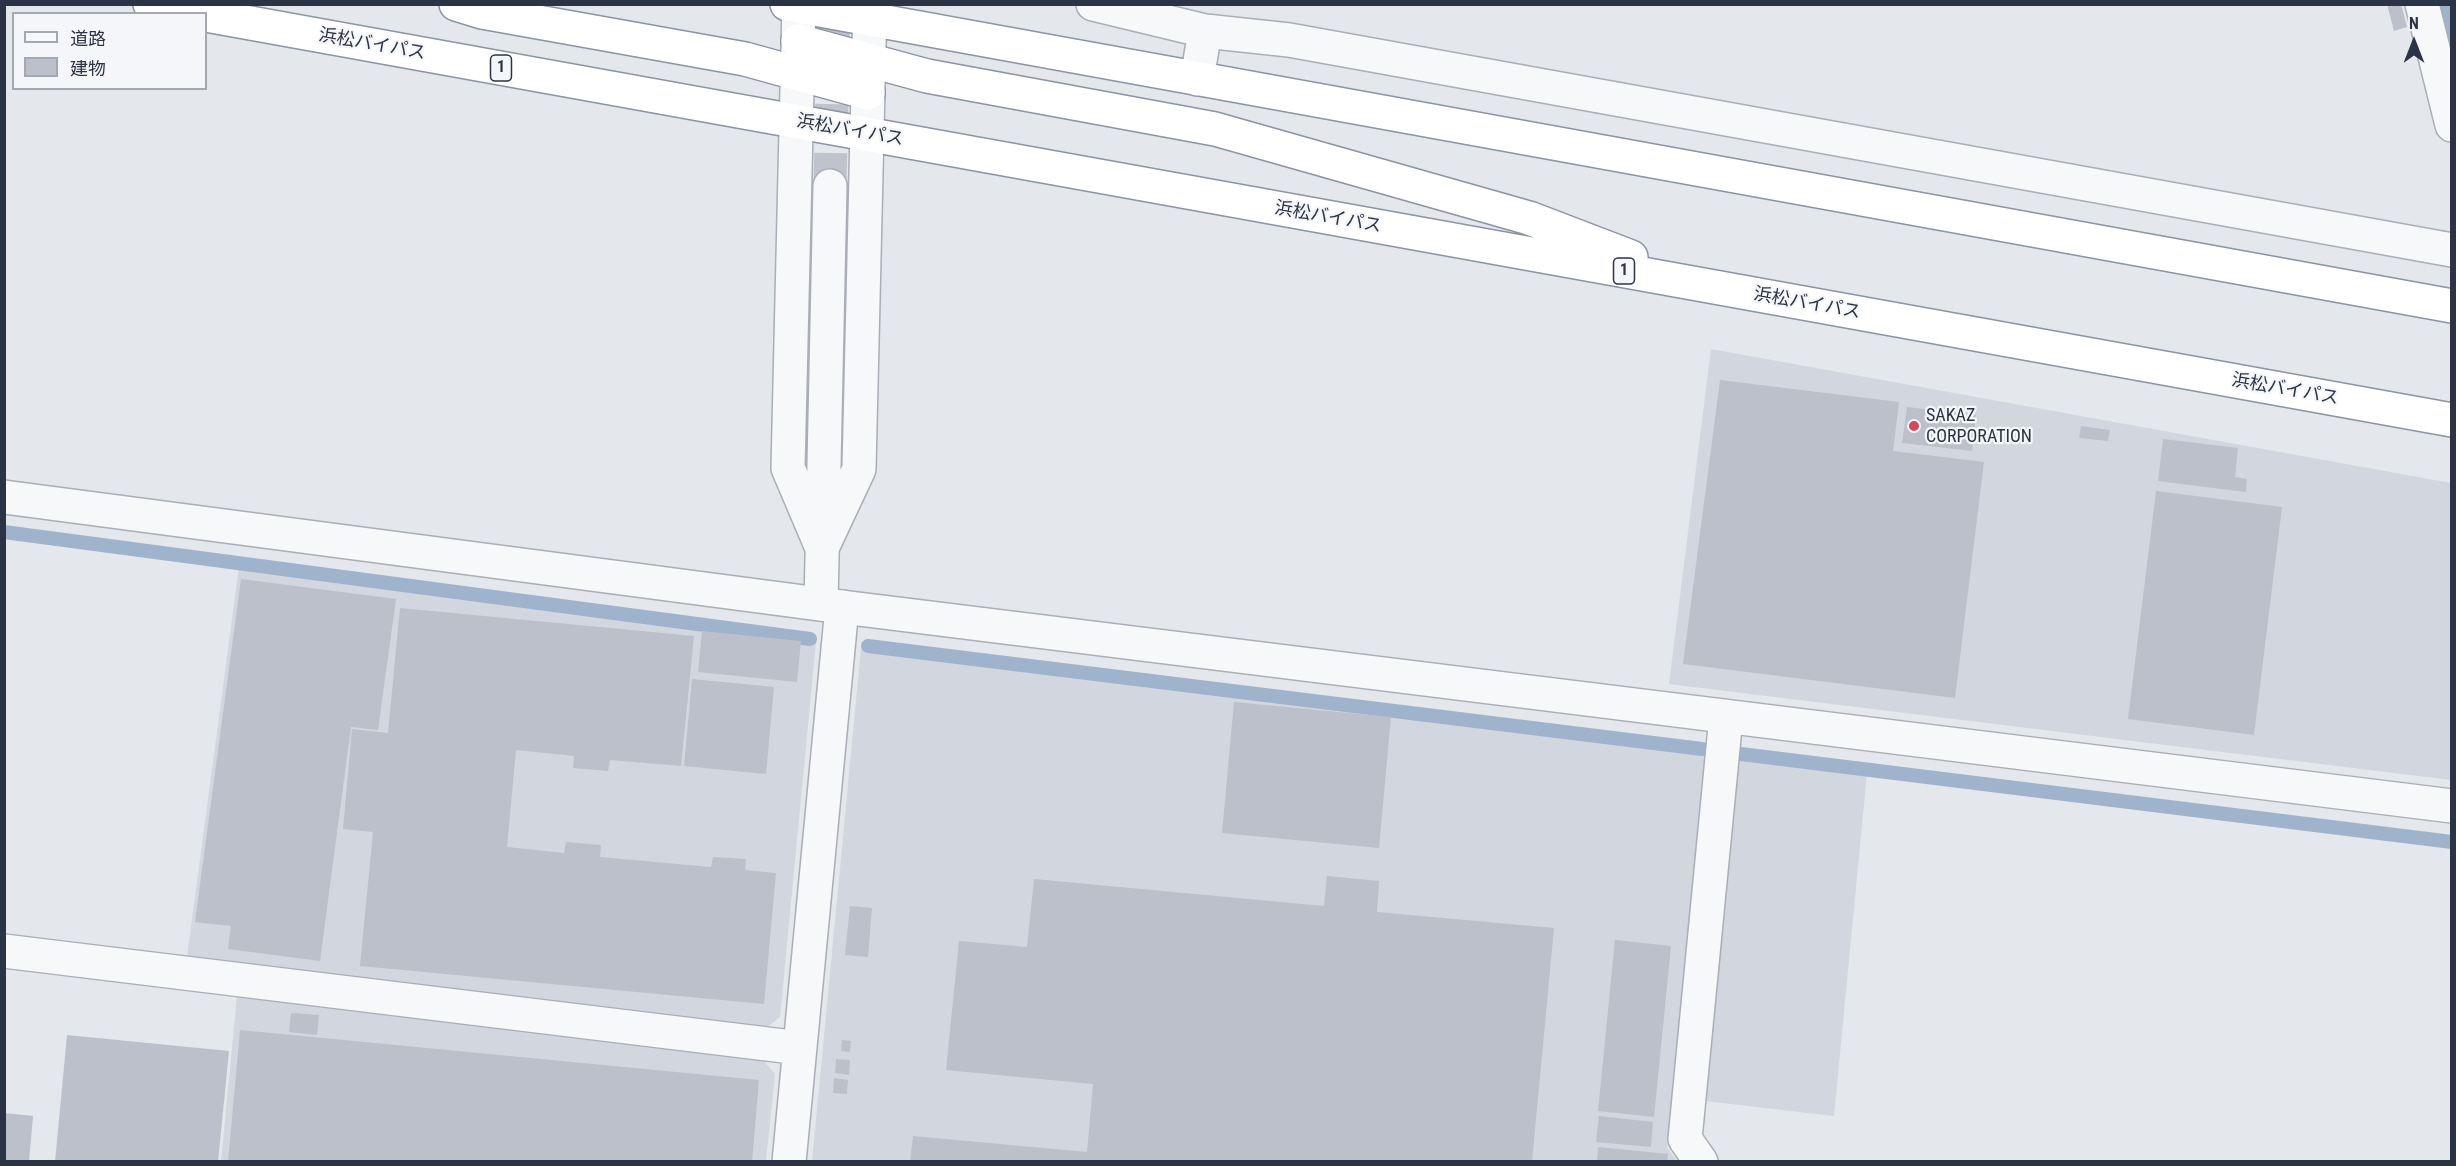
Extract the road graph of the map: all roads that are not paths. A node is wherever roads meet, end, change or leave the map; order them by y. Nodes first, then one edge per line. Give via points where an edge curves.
1 (150, 4) edge
2 (456, 4) edge
3 (1093, 4) edge
4 (2422, 4) edge
5 (795, 5) edge
6 (190, 12) edge
7 (870, 12) edge
8 (207, 15) edge
9 (1205, 31) junction
10 (798, 41) junction
11 (868, 60) junction
12 (797, 73) junction
13 (1197, 79) junction
14 (868, 93) junction
15 (796, 121) junction
16 (2451, 125) edge
17 (867, 134) junction
18 (830, 186) tunnel mouth
19 (2451, 250) edge
20 (1710, 286) junction
21 (2451, 306) edge
22 (2451, 420) edge
23 (4, 497) edge
24 (822, 548) junction
25 (831, 606) junction
26 (1725, 717) junction
27 (2451, 806) edge
28 (4, 951) edge
29 (800, 1048) junction
30 (789, 1161) edge
31 (1701, 1161) edge

1 - 6 highway
2 - 12 highway via 745,59
3 - 9 street
4 - 16 street
5 - 7 highway
5 - 10 street
7 - 11 street
7 - 13 highway
8 - 15 highway, 浜松バイパス / 1
9 - 13 street
9 - 19 street via 1289,40
10 - 11 highway
10 - 12 street
11 - 14 street
11 - 20 highway via 927,76 1215,129 1529,218
12 - 14 highway
12 - 15 street
13 - 21 highway
14 - 17 street
15 - 17 highway, 浜松バイパス / 1
15 - 24 street via 788,468
17 - 20 highway, 浜松バイパス / 1
17 - 24 street via 859,469
18 - 24 street
20 - 22 highway, 浜松バイパス / 1
23 - 25 street
24 - 25 street
25 - 26 street
25 - 29 street
26 - 27 street
26 - 31 street via 1685,1139
28 - 29 street
29 - 30 street

